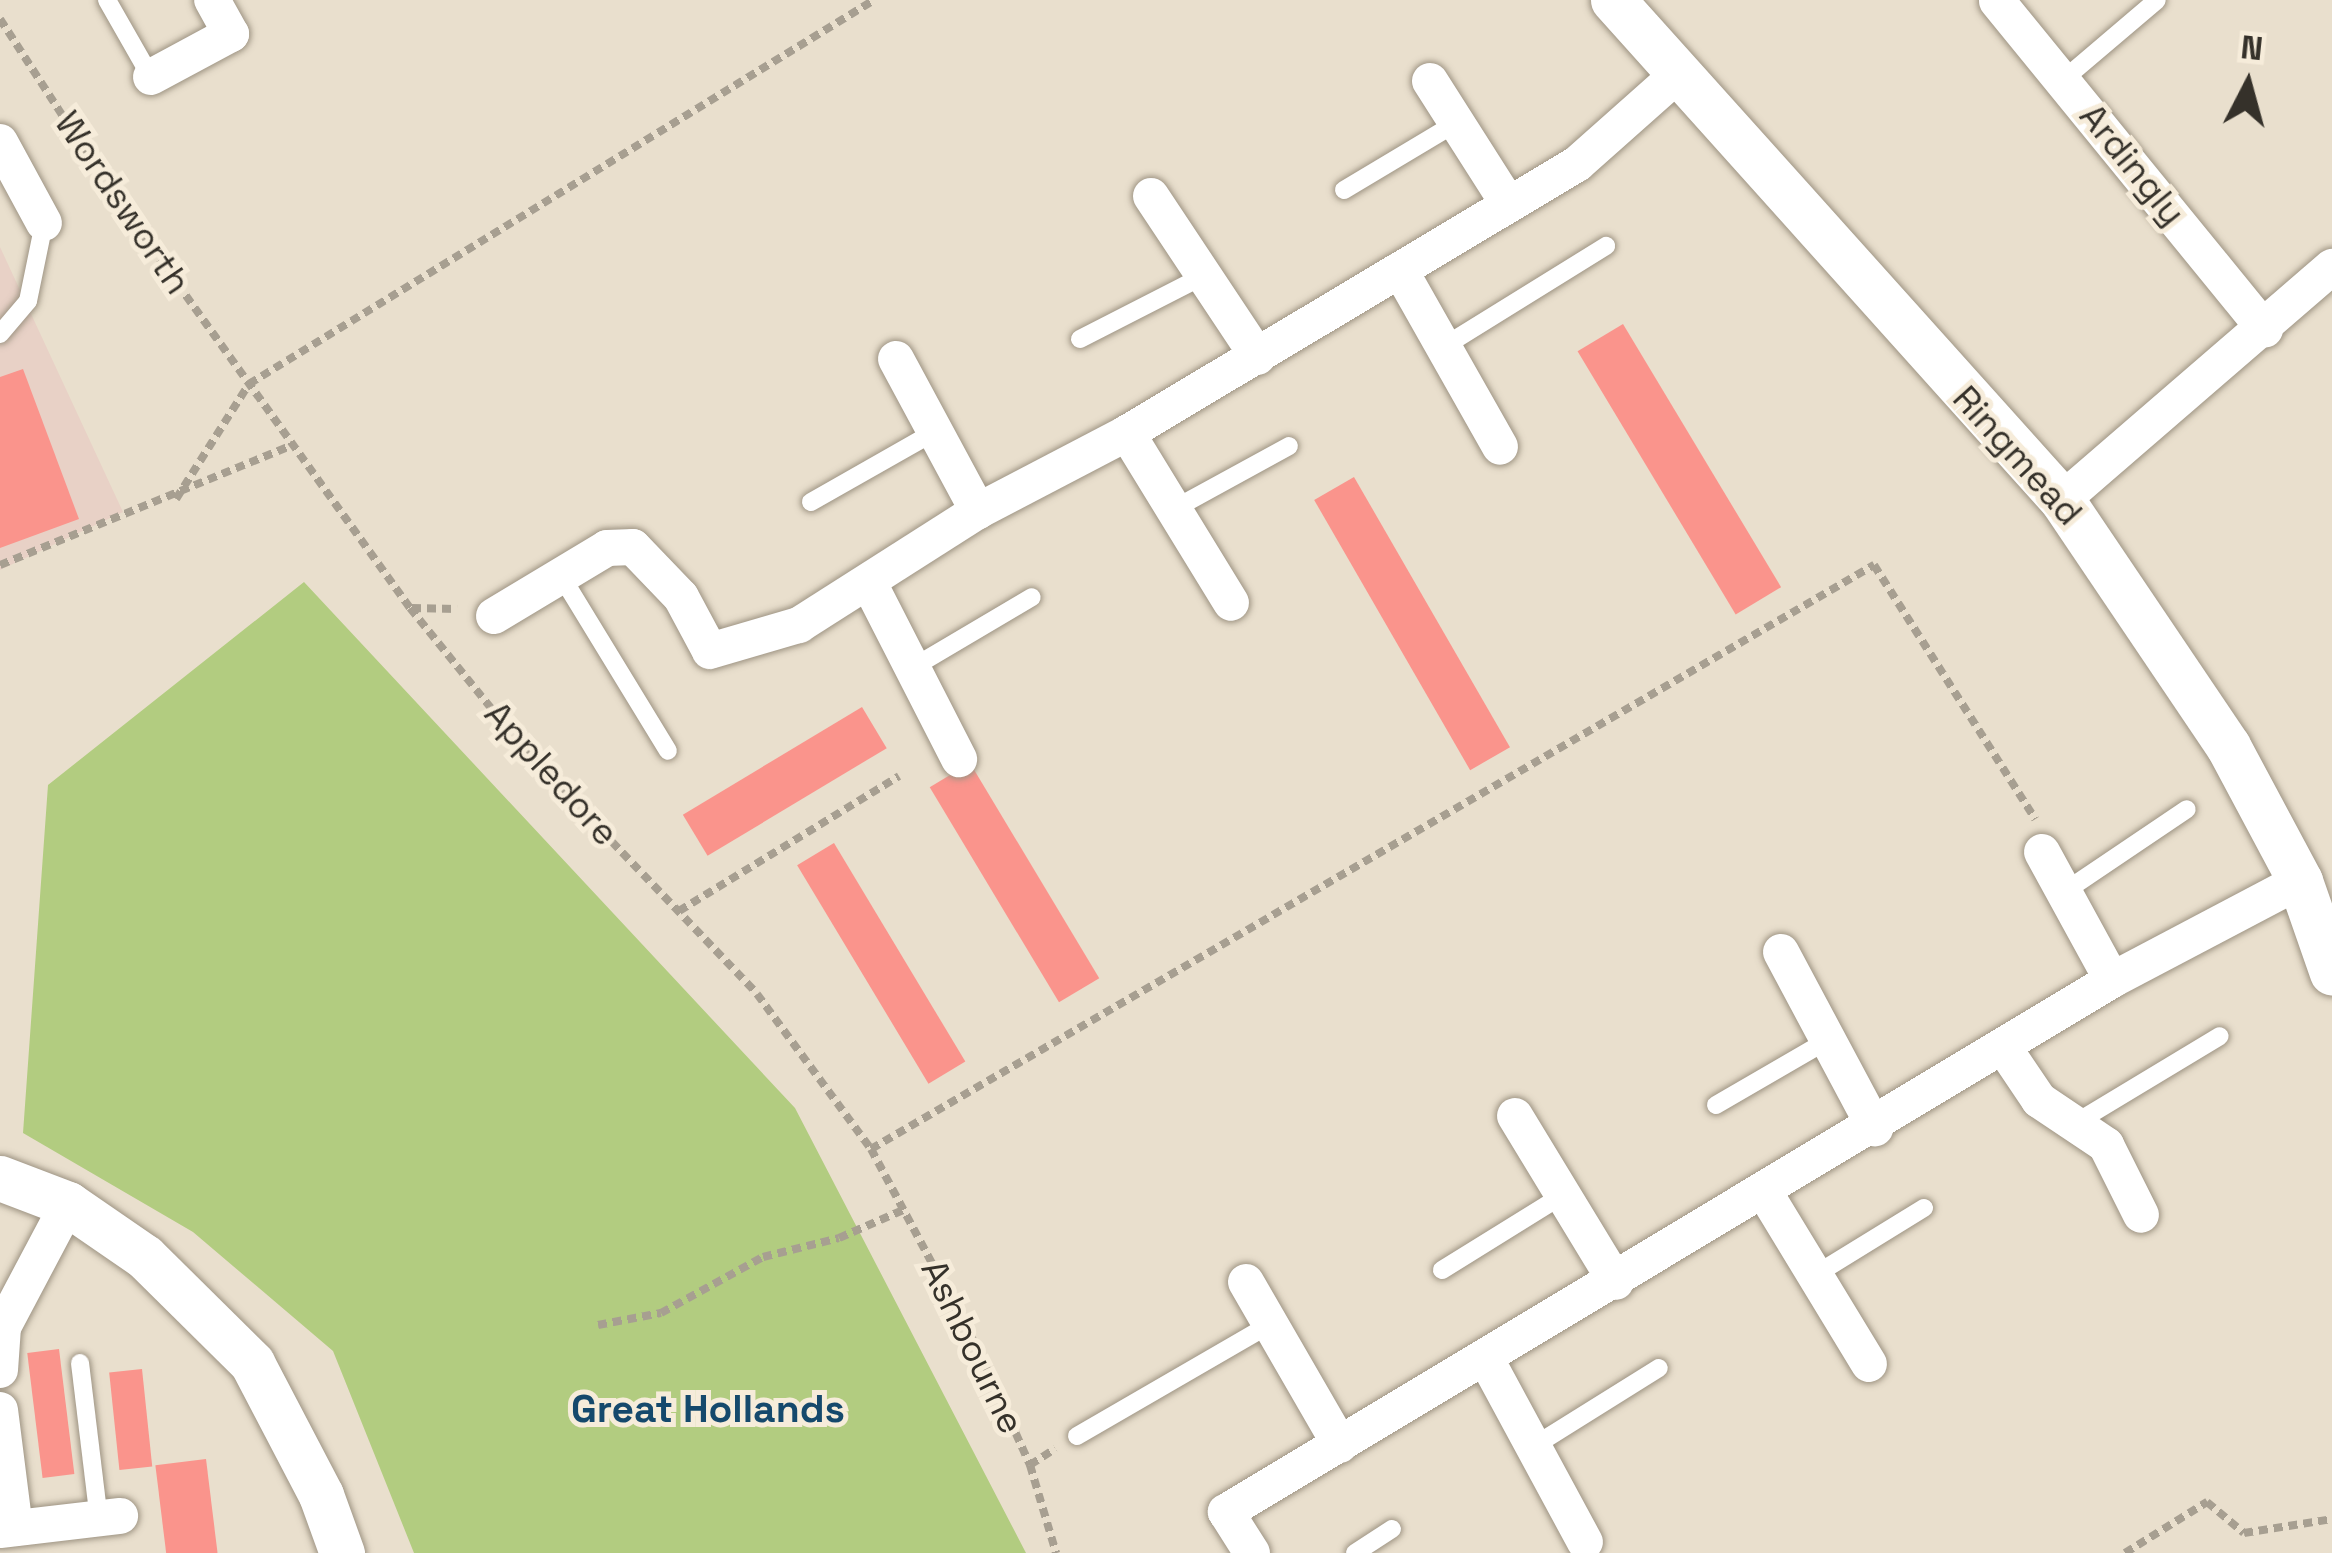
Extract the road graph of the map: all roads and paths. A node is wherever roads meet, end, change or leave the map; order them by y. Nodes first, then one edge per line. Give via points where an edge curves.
1 (107, 0) edge
2 (212, 0) edge
3 (874, 0) edge
4 (1613, 0) edge
5 (1996, 1) edge
6 (2147, 4) edge
7 (0, 19) edge
8 (151, 77) joint
9 (1675, 77) junction
10 (2063, 80) junction
11 (1430, 81) dead end
12 (1456, 124) junction
13 (0, 142) edge
14 (1344, 190) dead end
15 (1150, 196) dead end
16 (1507, 202) junction
17 (44, 224) joint
18 (1606, 246) dead end
19 (2332, 267) edge
20 (1400, 271) junction
21 (1205, 275) junction
22 (2266, 330) junction
23 (0, 334) edge
24 (1080, 339) dead end
25 (1443, 347) junction
26 (1258, 357) junction
27 (896, 359) dead end
28 (249, 384) junction
29 (936, 430) junction
30 (1127, 433) junction
31 (293, 445) junction
32 (1289, 446) dead end
33 (1500, 447) dead end
34 (176, 500) junction
35 (2062, 500) junction
36 (812, 502) dead end
37 (1174, 509) junction
38 (978, 512) junction
39 (0, 565) edge
40 (560, 574) junction
41 (868, 584) junction
42 (1032, 597) dead end
43 (1232, 603) dead end
44 (494, 616) dead end
45 (912, 668) junction
46 (668, 752) dead end
47 (958, 759) dead end
48 (899, 776) dead end
49 (2187, 809) dead end
50 (2042, 852) joint
51 (2300, 881) junction
52 (2064, 892) junction
53 (679, 911) junction
54 (1781, 952) dead end
55 (2332, 973) edge
56 (2113, 980) junction
57 (2220, 1036) dead end
58 (1828, 1040) junction
59 (2006, 1051) junction
60 (1716, 1105) dead end
61 (1515, 1116) dead end
62 (2074, 1124) junction
63 (1875, 1128) junction
64 (871, 1149) junction
65 (0, 1178) edge
66 (1766, 1193) junction
67 (1563, 1195) junction
68 (68, 1204) junction
69 (1924, 1208) dead end
70 (903, 1210) junction
71 (2141, 1215) dead end
72 (1442, 1270) dead end
73 (1815, 1275) junction
74 (1246, 1282) dead end
75 (1616, 1282) junction
76 (598, 1324) dead end
77 (1270, 1324) junction
78 (1486, 1358) junction
79 (80, 1363) dead end
80 (1869, 1364) dead end
81 (1658, 1368) dead end
82 (0, 1370) edge
83 (0, 1409) edge
84 (1077, 1436) dead end
85 (1340, 1445) junction
86 (1534, 1446) junction
87 (110, 1517) joint
88 (2332, 1519) edge
89 (1392, 1528) dead end
90 (7, 1529) edge
91 (1586, 1542) dead end
92 (342, 1553) edge
93 (1055, 1553) edge
94 (1252, 1553) edge
95 (1354, 1553) edge
96 (2125, 1553) edge

1 - 8 lane
2 - 8 street via 231,34
3 - 28 path
4 - 9 street, Ringmead
5 - 10 street, Ardingly
6 - 10 lane
7 - 28 path, Wordsworth
9 - 16 street via 1577,164
9 - 35 street, Ringmead
10 - 22 street, Ardingly
11 - 12 street
12 - 14 lane
12 - 16 street
13 - 17 street, Wordsworth
15 - 21 street
16 - 20 street
17 - 23 lane, Wordsworth via 28,301
18 - 25 lane
19 - 22 street
20 - 25 street
20 - 26 street
21 - 24 lane
21 - 26 street
22 - 35 street
25 - 33 street
26 - 30 street
27 - 29 street
28 - 31 path, Appledore
28 - 34 path
29 - 36 lane
29 - 38 street
30 - 37 street
30 - 38 street
31 - 34 path
31 - 53 path, Appledore via 529,755
32 - 37 lane
34 - 39 path
35 - 51 street, Ringmead via 2228,746
37 - 43 street
38 - 41 street
40 - 41 street via 607,548 633,547 681,597 710,651 799,625
40 - 44 street
40 - 46 lane
41 - 45 street
42 - 45 lane
45 - 47 street
48 - 53 path
49 - 52 lane
50 - 52 street
50 - 64 path via 2035,817 1874,565
51 - 55 street, Ringmead
51 - 56 street
52 - 56 street
53 - 64 path, Appledore via 757,994
54 - 58 street
56 - 59 street
57 - 62 lane
58 - 60 lane
58 - 63 street
59 - 62 street via 2039,1100
59 - 63 street
61 - 67 street
62 - 71 street via 2106,1145
63 - 66 street
64 - 70 path, Ashbourne
65 - 68 street
66 - 73 street
66 - 75 street
67 - 72 lane
67 - 75 street
68 - 82 street via 3,1327
68 - 92 street via 146,1257 252,1363 322,1495
69 - 73 lane
70 - 76 path via 839,1238 763,1257 661,1313
70 - 93 path, Ashbourne via 1030,1465
73 - 80 street
74 - 77 street
75 - 78 street
77 - 84 lane
77 - 85 street
78 - 85 street
78 - 86 street
79 - 87 lane
81 - 86 lane
83 - 90 street
85 - 94 street via 1226,1513
86 - 91 street
87 - 90 street
88 - 96 path via 2243,1533 2207,1502
89 - 95 lane

